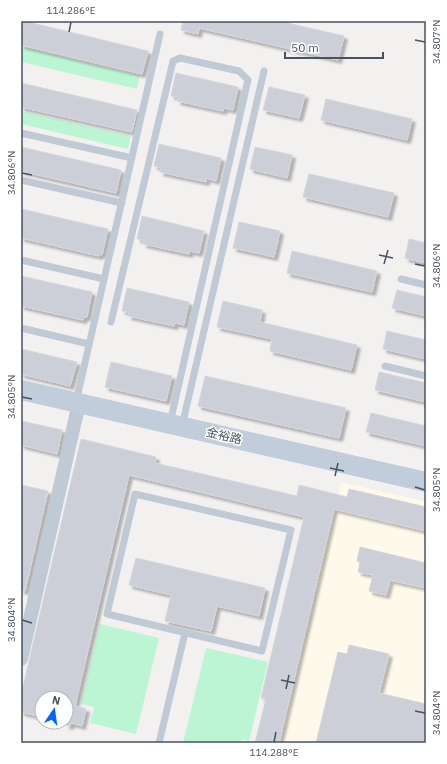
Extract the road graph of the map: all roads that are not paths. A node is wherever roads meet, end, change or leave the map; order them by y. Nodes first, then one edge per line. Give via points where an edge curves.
1 (160, 34) dead end
2 (264, 71) dead end
3 (21, 133) edge
4 (132, 158) junction
5 (21, 180) edge
6 (122, 203) junction
7 (21, 260) edge
8 (104, 279) junction
9 (401, 279) dead end
10 (426, 285) edge
11 (111, 322) dead end
12 (21, 328) edge
13 (90, 344) junction
14 (385, 366) dead end
15 (426, 376) edge
16 (21, 390) edge
17 (78, 403) junction
18 (176, 425) junction
19 (426, 482) edge
20 (185, 633) junction
21 (21, 659) edge
22 (159, 743) edge

1 - 4 lane
2 - 18 lane
3 - 4 lane
4 - 6 lane
5 - 6 lane
6 - 8 lane
7 - 8 lane
8 - 13 lane
9 - 10 lane
11 - 18 lane via 173,61 180,58 239,71 248,80
12 - 13 lane
13 - 17 lane
14 - 15 lane
16 - 17 street, 金裕路
17 - 18 street, 金裕路
17 - 21 street
18 - 19 street, 金裕路
20 - 20 lane via 107,614 135,494 291,530 262,651
20 - 22 lane

